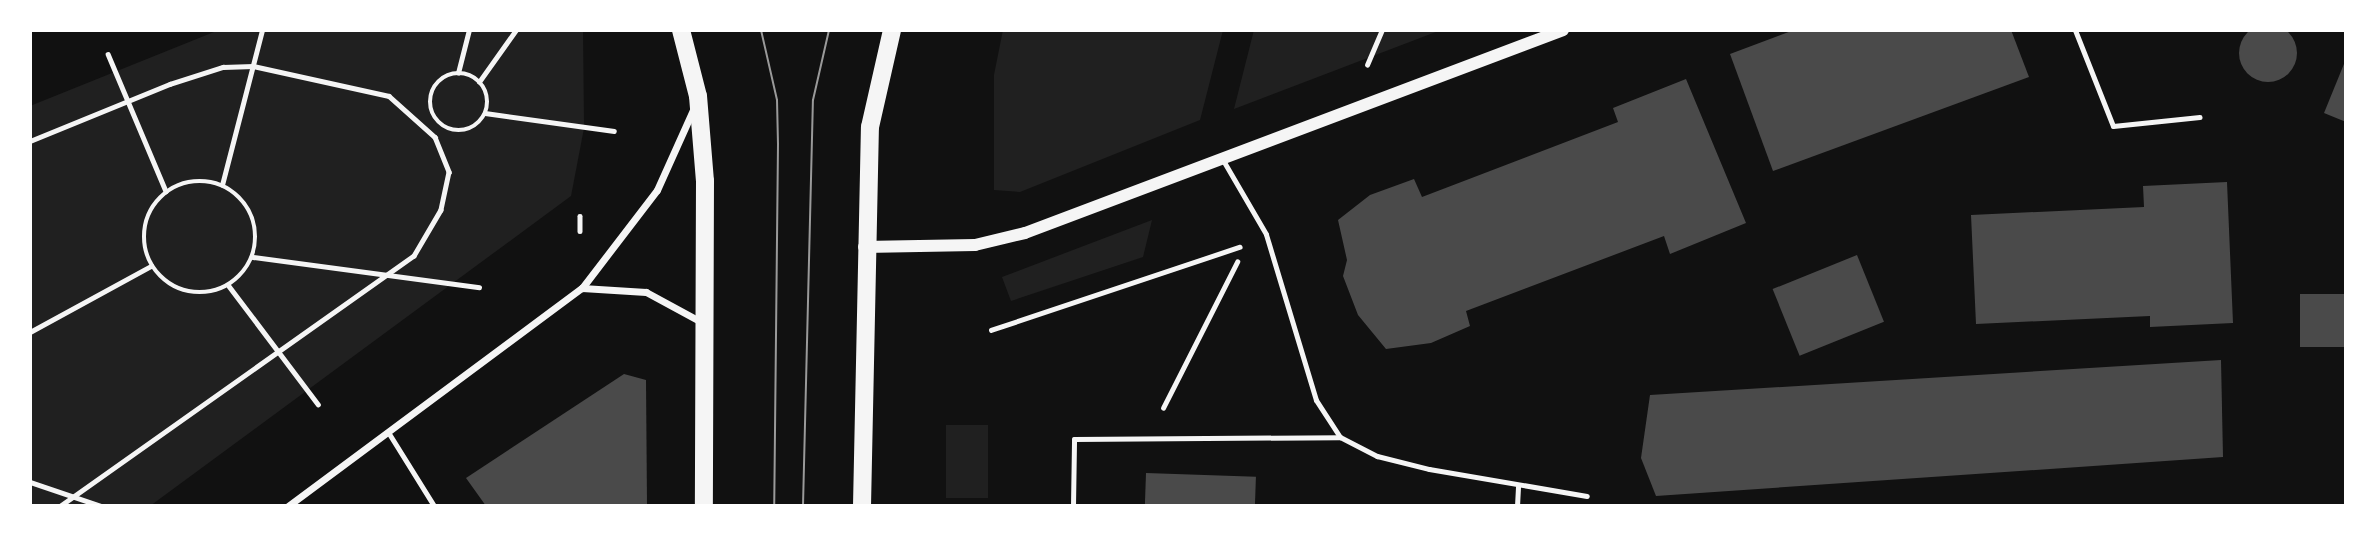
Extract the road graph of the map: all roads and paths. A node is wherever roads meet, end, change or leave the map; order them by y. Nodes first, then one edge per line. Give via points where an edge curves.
1 (262, 30) edge
2 (469, 30) edge
3 (516, 30) edge
4 (681, 30) edge
5 (892, 30) edge
6 (1563, 30) edge
7 (2075, 30) edge
8 (108, 54) dead end
9 (253, 66) junction
10 (457, 73) junction
11 (479, 82) junction
12 (698, 96) junction
13 (125, 103) junction
14 (485, 113) junction
15 (2200, 117) dead end
16 (436, 120) junction
17 (427, 128) junction
18 (614, 131) dead end
19 (30, 141) edge
20 (1223, 160) junction
21 (222, 185) junction
22 (166, 191) junction
23 (580, 216) dead end
24 (580, 231) dead end
25 (1266, 234) junction
26 (864, 247) junction
27 (253, 257) junction
28 (1237, 262) dead end
29 (151, 265) junction
30 (390, 275) junction
31 (229, 286) junction
32 (479, 287) dead end
33 (582, 288) junction
34 (705, 324) junction
35 (990, 330) dead end
36 (30, 332) edge
37 (278, 353) junction
38 (318, 404) dead end
39 (388, 432) junction
40 (1340, 437) junction
41 (1149, 438) junction
42 (30, 482) edge
43 (1518, 486) junction
44 (77, 494) junction
45 (1587, 496) dead end
46 (61, 506) edge
47 (101, 506) edge
48 (288, 506) edge
49 (434, 506) edge
50 (704, 506) edge
51 (862, 506) edge
52 (1073, 506) edge
53 (1517, 506) edge

1 - 9 path
2 - 10 path
3 - 11 path
4 - 12 main road
5 - 26 main road via 870,127
6 - 20 street
7 - 15 lane via 2113,126
8 - 13 path
9 - 13 path via 223,66
9 - 17 path via 389,96
9 - 21 path
10 - 11 path
10 - 16 path via 442,78 431,93
11 - 14 path via 487,96
12 - 33 street via 677,156
12 - 34 main road
13 - 19 path
13 - 22 path
14 - 16 path via 460,131
14 - 18 path
16 - 17 path
17 - 30 path via 449,172 440,210 414,256
20 - 25 lane
20 - 26 street via 1025,233 962,246
21 - 22 path via 193,182
21 - 27 path via 242,200 255,222
22 - 29 path via 145,226
23 - 24 path
25 - 35 path
25 - 40 lane via 1316,400
26 - 51 main road
27 - 30 path
27 - 31 path
28 - 41 path
29 - 31 path via 176,289 194,294
29 - 36 path
30 - 32 path
30 - 37 path
31 - 37 path
33 - 34 street via 646,292
33 - 39 street
34 - 50 main road
37 - 38 path
37 - 44 path
39 - 48 street
39 - 49 lane
40 - 41 lane
40 - 43 lane via 1377,456
41 - 52 lane via 1074,439
42 - 44 path
43 - 45 lane
43 - 53 lane
44 - 46 path
44 - 47 path

